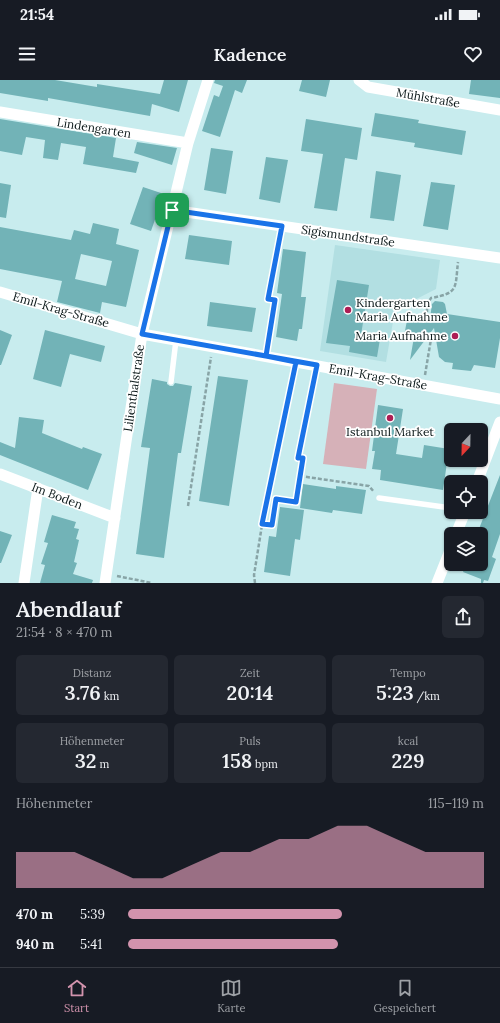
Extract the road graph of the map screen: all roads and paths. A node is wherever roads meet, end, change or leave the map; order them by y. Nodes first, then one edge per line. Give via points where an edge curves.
1 (208, 80) edge
2 (359, 80) edge
3 (500, 110) edge
4 (0, 112) edge
5 (188, 143) junction
6 (172, 210) junction
7 (282, 226) junction
8 (460, 252) junction
9 (500, 258) edge
10 (0, 292) edge
11 (428, 318) dead end
12 (142, 334) junction
13 (431, 339) dead end
14 (176, 340) junction
15 (212, 346) junction
16 (266, 356) junction
17 (296, 362) junction
18 (317, 365) junction
19 (171, 382) dead end
20 (423, 385) junction
21 (500, 399) edge
22 (500, 422) edge
23 (298, 458) joint
24 (0, 474) edge
25 (479, 475) edge
26 (300, 476) junction
27 (38, 488) junction
28 (379, 498) joint
29 (188, 506) dead end
30 (444, 507) edge
31 (115, 518) junction
32 (262, 524) junction
33 (444, 566) edge
34 (106, 579) edge
35 (24, 583) edge
36 (152, 583) edge
37 (255, 583) edge
38 (437, 583) edge

1 - 5 street, Lilienthalstraße
2 - 3 street, Mühlstraße via 368,88
4 - 5 street, Lindengarten
5 - 6 street, Lilienthalstraße
6 - 7 street, Sigismundstraße
6 - 12 street, Lilienthalstraße
7 - 8 street, Sigismundstraße
7 - 16 path via 268,299 275,300
8 - 9 street, Sigismundstraße
8 - 11 path via 452,293 431,298 427,305
10 - 12 street, Emil-Krag-Straße
12 - 14 street, Emil-Krag-Straße
12 - 31 street, Lilienthalstraße
13 - 20 path
14 - 15 street, Emil-Krag-Straße
14 - 19 lane
15 - 16 street, Emil-Krag-Straße
15 - 29 path
16 - 17 street, Emil-Krag-Straße
17 - 18 street, Emil-Krag-Straße
17 - 32 path
18 - 20 street, Emil-Krag-Straße
18 - 23 lane
20 - 21 street, Emil-Krag-Straße
22 - 25 street
23 - 26 path via 303,458
24 - 27 street, Im Boden
26 - 28 path via 369,486
26 - 32 path via 296,502 276,499 272,525
27 - 31 street, Im Boden
27 - 35 street
28 - 30 lane
31 - 34 street, Lilienthalstraße
32 - 37 path
33 - 38 street
34 - 36 path

